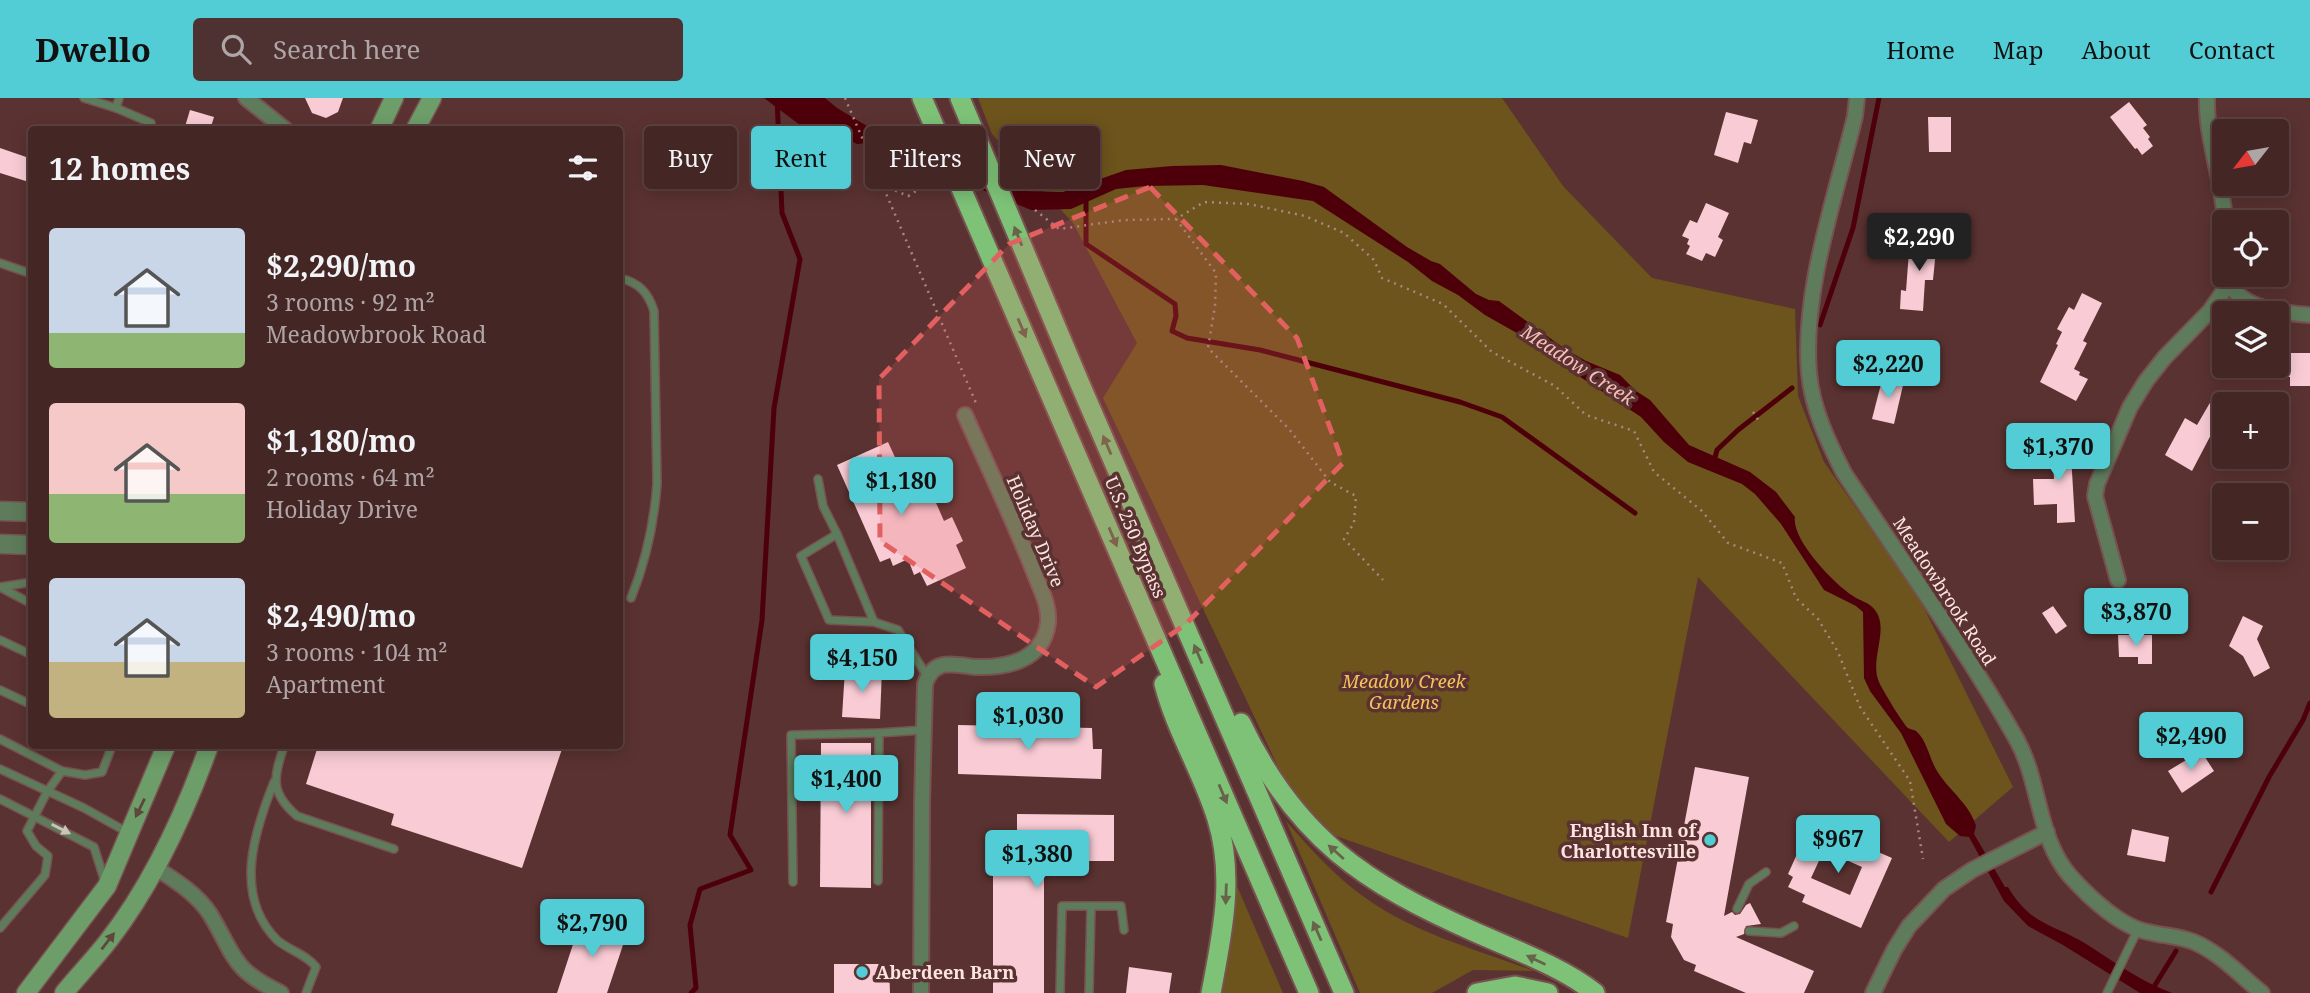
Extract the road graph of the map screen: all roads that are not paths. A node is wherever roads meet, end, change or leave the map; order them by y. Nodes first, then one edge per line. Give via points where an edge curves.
1 (84, 98) edge
2 (119, 98) edge
3 (246, 98) edge
4 (394, 98) edge
5 (432, 98) edge
6 (922, 98) edge
7 (960, 98) edge
8 (1857, 98) edge
9 (2207, 98) edge
10 (116, 108) junction
11 (151, 123) dead end
12 (279, 126) edge
13 (381, 126) edge
14 (417, 126) edge
15 (2224, 210) edge
16 (0, 263) edge
17 (28, 273) edge
18 (623, 279) edge
19 (2223, 287) edge
20 (2232, 287) edge
21 (2310, 315) edge
22 (965, 415) dead end
23 (818, 479) dead end
24 (0, 511) edge
25 (28, 512) edge
26 (837, 534) junction
27 (0, 544) edge
28 (28, 545) edge
29 (2118, 580) dead end
30 (28, 583) edge
31 (0, 587) edge
32 (1138, 596) junction
33 (631, 598) dead end
34 (28, 602) edge
35 (874, 622) junction
36 (0, 640) edge
37 (28, 653) edge
38 (928, 676) junction
39 (1213, 689) junction
40 (0, 690) edge
41 (28, 703) edge
42 (924, 730) junction
43 (879, 733) junction
44 (0, 739) edge
45 (112, 749) edge
46 (165, 749) edge
47 (208, 749) edge
48 (283, 749) edge
49 (0, 769) edge
50 (62, 771) junction
51 (274, 782) junction
52 (47, 792) junction
53 (0, 799) edge
54 (35, 816) junction
55 (128, 832) junction
56 (2047, 832) junction
57 (394, 849) dead end
58 (156, 867) junction
59 (1766, 872) dead end
60 (793, 881) dead end
61 (878, 881) dead end
62 (107, 886) junction
63 (1091, 906) junction
64 (1737, 909) dead end
65 (1794, 926) dead end
66 (0, 928) edge
67 (2138, 929) junction
68 (1124, 930) dead end
69 (1749, 931) dead end
70 (26, 993) edge
71 (64, 993) edge
72 (281, 993) edge
73 (306, 993) edge
74 (921, 993) edge
75 (1060, 993) edge
76 (1089, 993) edge
77 (1211, 993) edge
78 (1309, 993) edge
79 (1344, 993) edge
80 (1477, 993) edge
81 (1548, 993) edge
82 (1595, 993) edge
83 (1873, 993) edge
84 (2107, 993) edge
85 (2262, 993) edge

1 - 10 lane
2 - 10 lane
3 - 12 street
4 - 13 main road
5 - 14 main road
6 -> 32 highway, U.S. 250 Bypass
39 -> 7 highway, U.S. 250 Bypass
8 - 56 street, Meadowbrook Road via 1813,293 1809,374 1816,406 1844,473 2018,743
9 - 15 street
10 - 11 lane
16 - 17 lane
18 - 33 lane via 643,289 654,311 656,509
19 - 29 street via 2210,311 2146,381 2097,484 2095,496
20 - 21 street via 2245,300 2264,307
22 - 38 street, Holiday Drive via 1027,556 1048,619 1042,643 1022,661 983,667 944,665
23 - 26 lane via 823,506
24 - 25 street
26 - 35 lane
26 - 35 lane via 801,556 829,620
27 - 28 street
30 - 31 lane
31 - 34 lane
32 -> 77 highway via 1165,691 1217,819 1225,856 1227,890
32 -> 78 highway, U.S. 250 Bypass
35 - 38 lane via 898,630
36 - 37 lane
38 - 42 street
79 -> 39 highway, U.S. 250 Bypass
82 -> 39 highway via 1533,958 1412,904 1353,867 1293,808 1263,768 1235,710
40 - 41 lane
42 - 43 lane
42 - 74 street
43 - 60 lane via 791,735
43 - 61 lane
44 - 50 lane
45 - 50 lane via 102,772
46 -> 55 main road
47 - 58 main road
48 - 51 lane
49 - 52 lane
50 - 52 lane
51 - 57 lane via 279,796 297,816
51 - 73 lane via 257,825 250,879 258,912 269,930 316,967
52 - 54 lane
52 - 55 lane
53 - 54 lane
54 -> 62 lane via 94,847
54 - 66 lane via 27,831 48,856 45,875
55 - 62 main road
56 - 67 street, Meadowbrook Road via 2071,877 2115,917
56 - 83 street via 1944,889 1909,926
71 -> 58 main road via 110,939
58 - 72 street via 201,903 242,970
59 - 64 lane via 1749,884
62 - 70 main road
63 - 68 lane via 1121,906
63 - 75 lane via 1062,906
63 - 76 lane
65 - 69 lane via 1781,933
67 - 84 lane
67 - 85 street, Meadowbrook Road via 2194,942
80 - 81 highway via 1515,986

